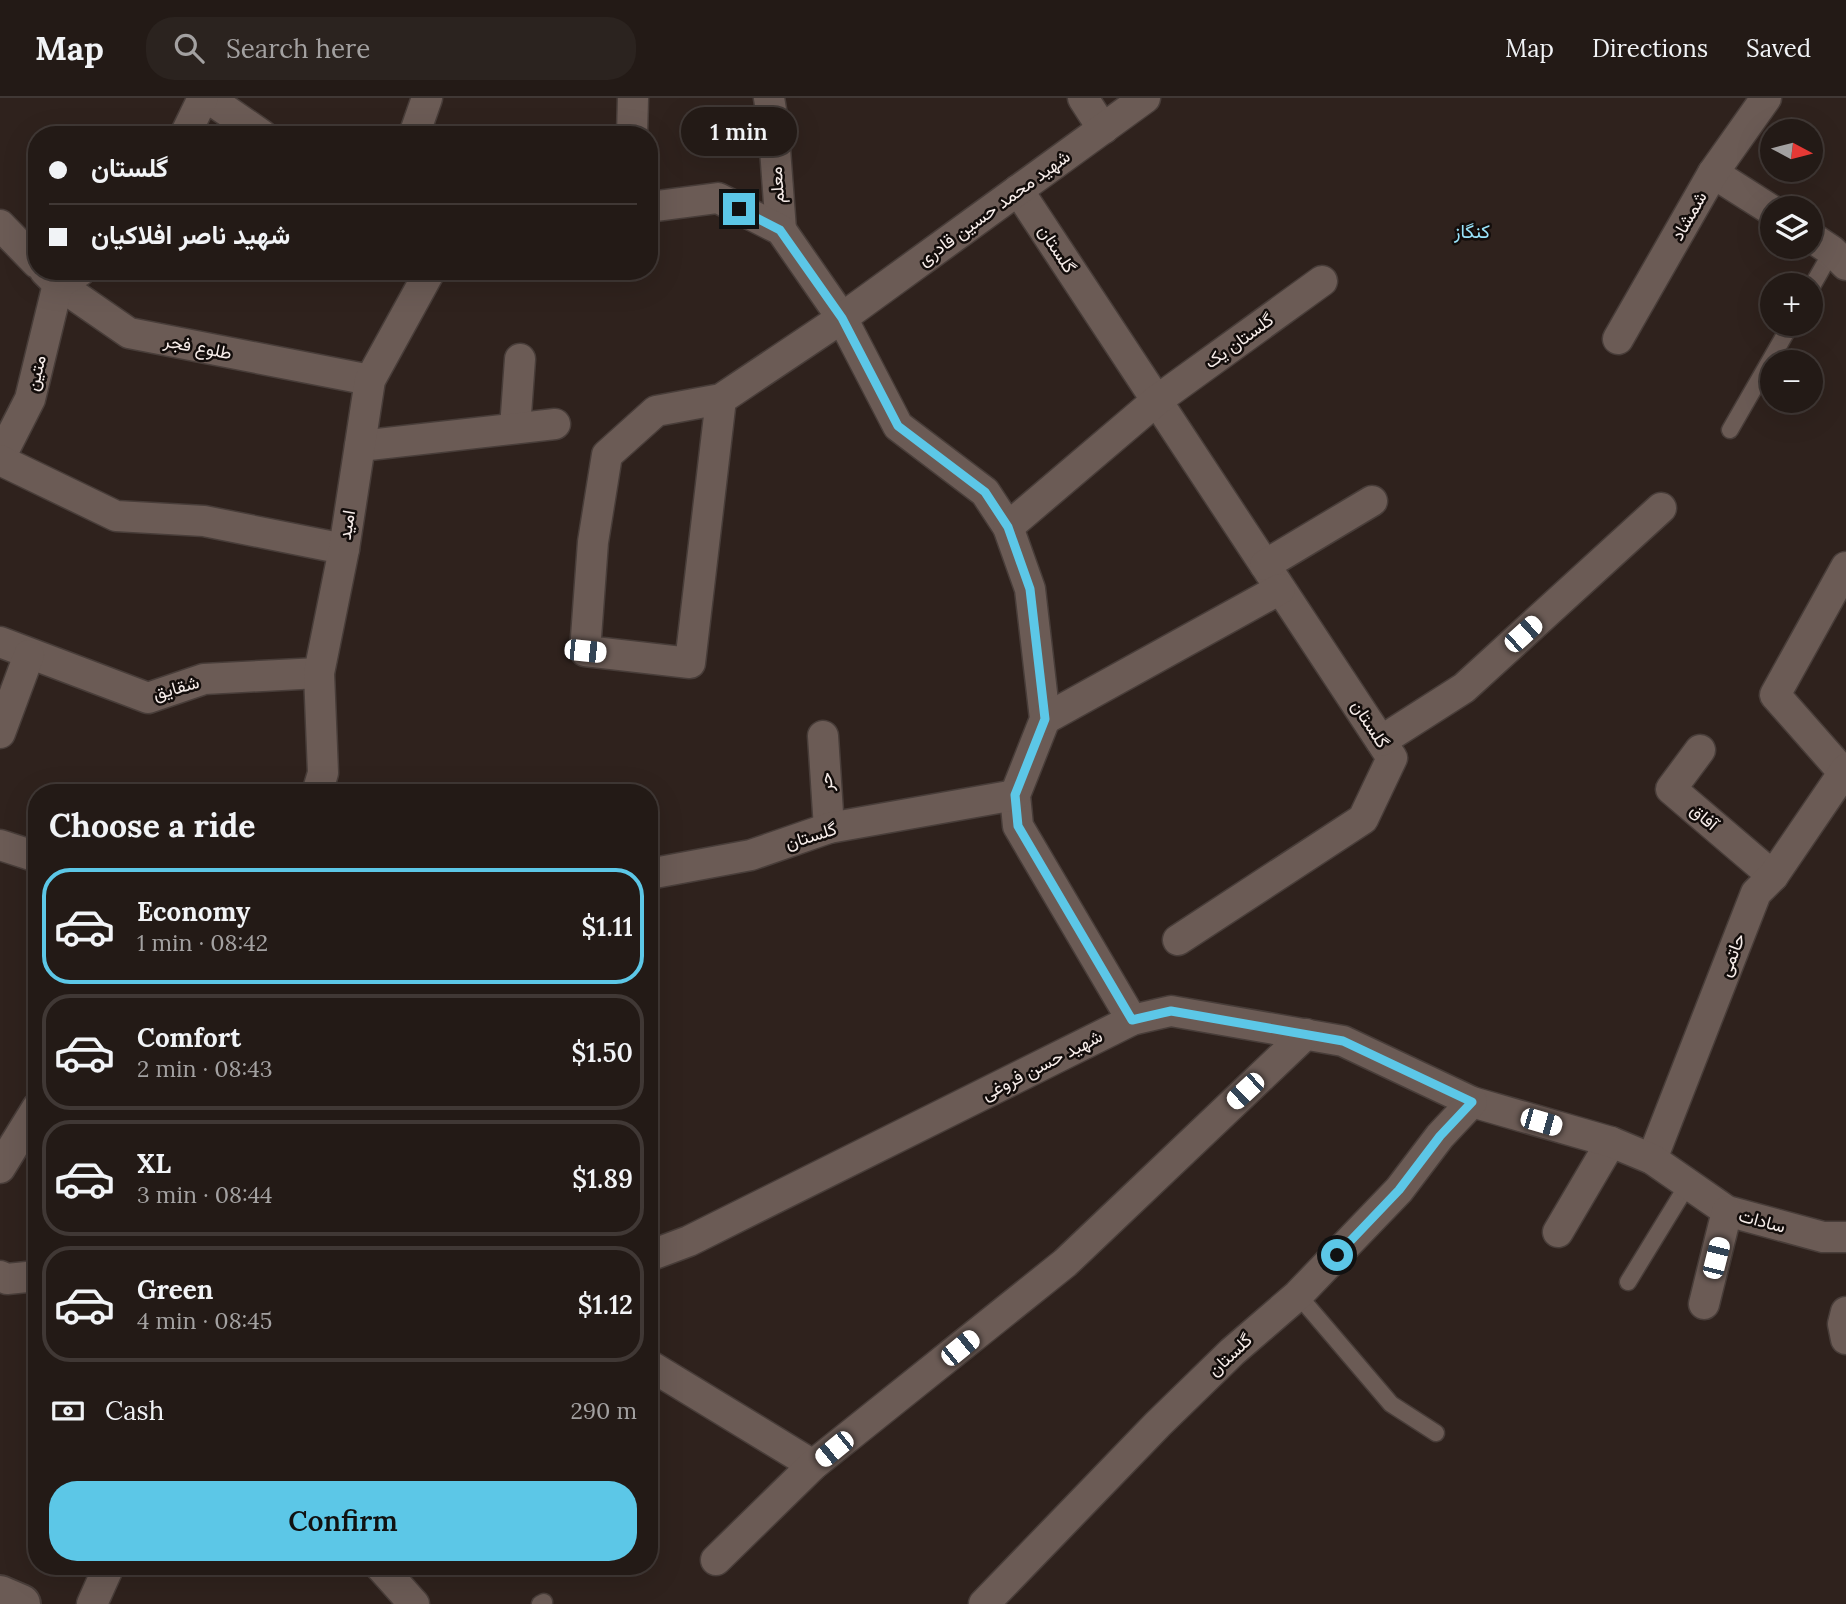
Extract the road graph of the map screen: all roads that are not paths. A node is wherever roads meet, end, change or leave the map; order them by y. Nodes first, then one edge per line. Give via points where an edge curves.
1 (206, 98) edge
2 (426, 98) edge
3 (633, 98) edge
4 (769, 98) edge
5 (1083, 98) edge
6 (1145, 98) edge
7 (1766, 98) edge
8 (190, 126) edge
9 (248, 126) edge
10 (417, 126) edge
11 (632, 126) edge
12 (1103, 129) junction
13 (1713, 173) junction
14 (1018, 190) junction
15 (1760, 203) edge
16 (658, 206) edge
17 (0, 225) edge
18 (780, 230) junction
19 (1830, 251) edge
20 (28, 254) edge
21 (1819, 273) edge
22 (60, 280) edge
23 (66, 280) edge
24 (425, 280) edge
25 (1322, 281) dead end
26 (842, 318) junction
27 (1784, 336) edge
28 (1618, 339) dead end
29 (520, 359) dead end
30 (370, 380) junction
31 (721, 399) junction
32 (1156, 401) junction
33 (555, 424) dead end
34 (515, 428) junction
35 (1730, 430) dead end
36 (360, 446) junction
37 (0, 459) edge
38 (1372, 502) dead end
39 (1661, 508) dead end
40 (1008, 527) junction
41 (344, 549) junction
42 (1846, 567) edge
43 (1273, 577) junction
44 (0, 642) edge
45 (30, 655) junction
46 (319, 673) junction
47 (1045, 719) junction
48 (0, 733) edge
49 (823, 736) dead end
50 (1381, 741) junction
51 (1700, 750) dead end
52 (1844, 771) edge
53 (320, 784) edge
54 (1015, 795) junction
55 (829, 828) junction
56 (0, 845) edge
57 (28, 855) edge
58 (658, 872) edge
59 (1773, 876) junction
60 (1178, 940) dead end
61 (1132, 1020) junction
62 (1306, 1034) junction
63 (1472, 1102) junction
64 (28, 1123) edge
65 (1611, 1142) junction
66 (1652, 1159) junction
67 (0, 1168) edge
68 (1688, 1184) junction
69 (1727, 1211) junction
70 (1558, 1232) dead end
71 (1846, 1237) edge
72 (658, 1253) edge
73 (0, 1276) edge
74 (28, 1277) edge
75 (1628, 1282) dead end
76 (1298, 1295) junction
77 (1704, 1304) dead end
78 (1846, 1312) edge
79 (1846, 1339) edge
80 (658, 1370) edge
81 (1436, 1433) dead end
82 (813, 1465) junction
83 (716, 1560) dead end
84 (105, 1575) edge
85 (388, 1575) edge
86 (0, 1595) edge
87 (21, 1604) edge
88 (92, 1604) edge
89 (414, 1604) edge
90 (984, 1604) edge

1 - 8 street
1 - 9 street
2 - 10 street
3 - 11 street
4 - 18 street, معلم
5 - 12 street
6 - 12 street, شهید محمد حسین قادری
7 - 13 street, شمشاد
12 - 14 street, شهید محمد حسین قادری
13 - 15 street
13 - 28 street, شمشاد
14 - 26 street, شهید محمد حسین قادری
14 - 32 street, گلستان
16 - 18 street via 718,198
17 - 20 street
18 - 26 street
19 - 21 lane
22 - 37 street, متین via 30,398
23 - 30 street, طلوع فجر via 129,333
24 - 30 street, امید
25 - 32 street, گلستان یک
26 - 31 street, شهید محمد حسین قادری
26 - 40 street via 898,426 985,492
27 - 35 lane
29 - 34 street
30 - 36 street, امید
31 - 31 street via 656,411 607,456 593,542 585,651 690,663
32 - 40 street, گلستان یک
32 - 43 street, گلستان
33 - 34 street
34 - 36 street
36 - 41 street, امید
37 - 41 street via 116,516 204,521
38 - 43 street
39 - 50 street via 1464,688
40 - 47 street via 1030,589
41 - 46 street, امید
42 - 52 street via 1775,695
43 - 47 street
43 - 50 street, گلستان
44 - 45 street, شقایق
45 - 46 street, شقایق via 148,698 204,679
45 - 48 street
46 - 53 street, امید
47 - 54 street
49 - 55 street, حر
50 - 60 street, گلستان via 1392,758 1363,819
51 - 59 street, آفاق via 1671,789
52 - 59 street, حاتمی
54 - 55 street, گلستان
54 - 61 street via 1018,826
55 - 58 street, گلستان via 751,855
56 - 57 street
59 - 66 street, حاتمی via 1756,893
61 - 62 street, شهید حسن فروغی via 1171,1011
61 - 72 street, شهید حسن فروغی via 690,1241
62 - 63 street, شهید حسن فروغی via 1343,1041
62 - 82 street via 1065,1263
63 - 65 street, شهید حسن فروغی
63 - 76 street, گلستان via 1399,1190
64 - 67 street
65 - 66 street, شهید حسن فروغی
65 - 70 street
66 - 68 street, سادات
68 - 69 street, سادات
68 - 75 lane
69 - 71 street, سادات via 1823,1237
69 - 77 street
73 - 74 street
76 - 81 lane via 1391,1404
76 - 90 street, گلستان via 1158,1424
78 - 79 street
80 - 82 street
82 - 83 street
84 - 88 street
85 - 89 street
86 - 87 main road

